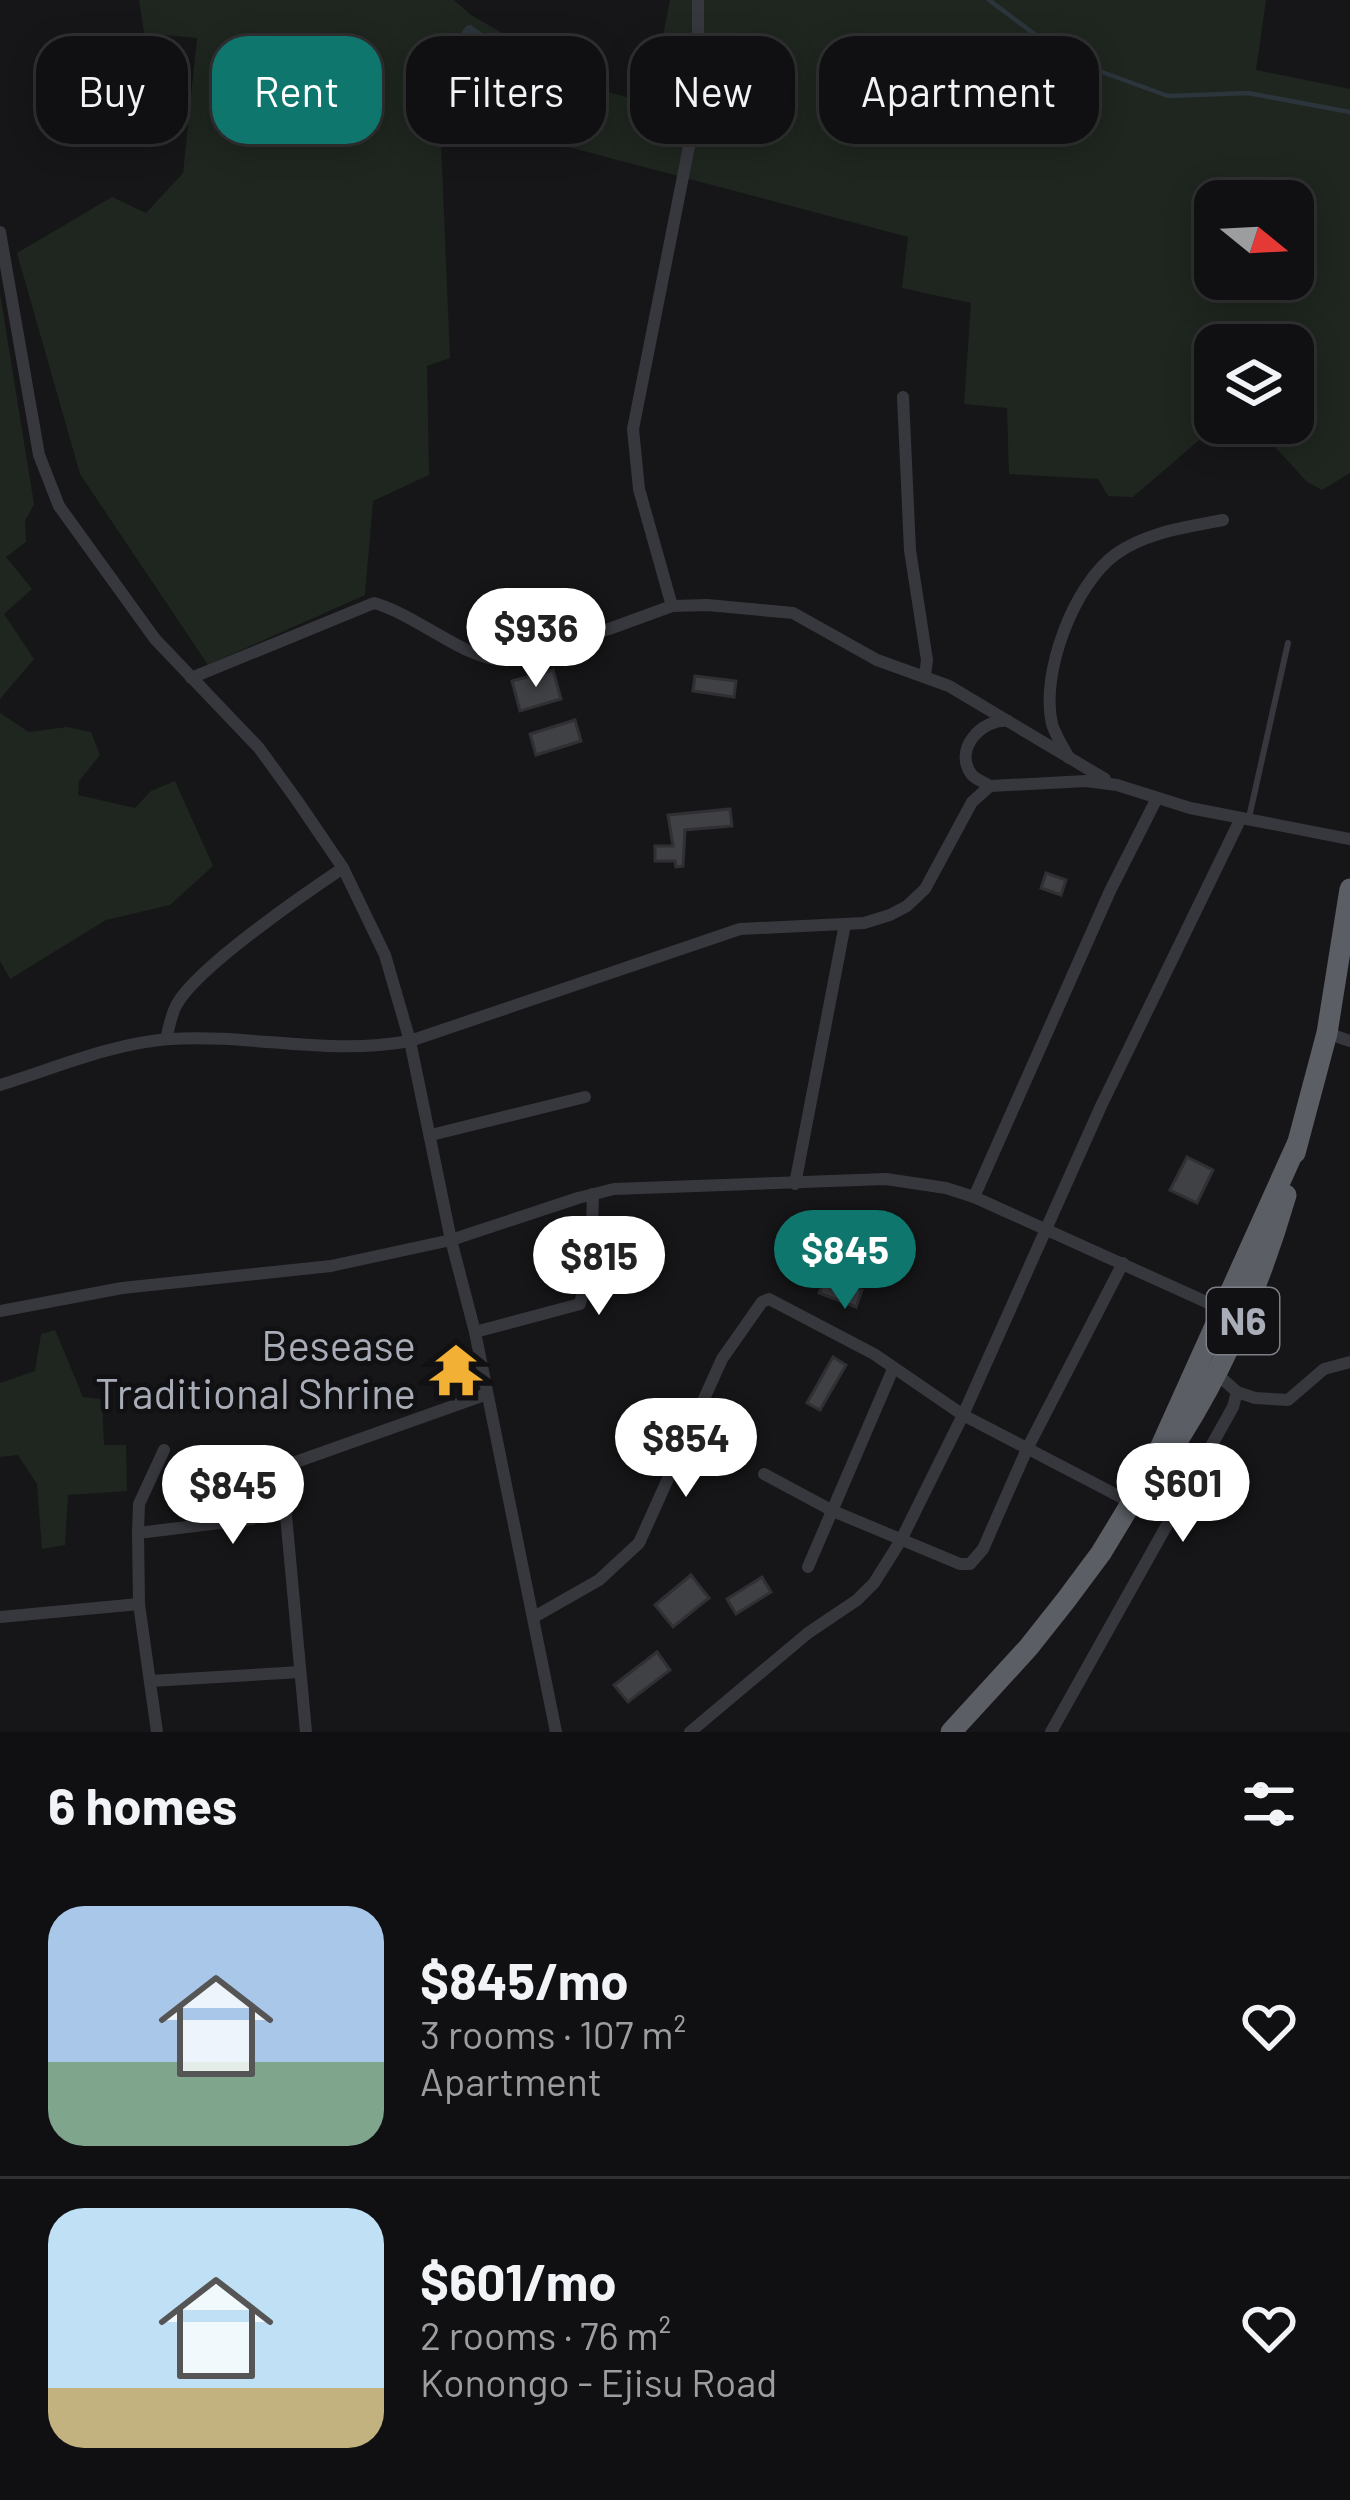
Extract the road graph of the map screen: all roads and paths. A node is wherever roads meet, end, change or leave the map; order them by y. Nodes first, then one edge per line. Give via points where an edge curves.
1 (698, 0) edge
2 (0, 232) edge
3 (2, 254) edge
4 (903, 397) dead end
5 (1223, 520) dead end
6 (671, 606) junction
7 (1288, 643) dead end
8 (925, 675) junction
9 (190, 678) junction
10 (1010, 721) junction
11 (1071, 761) junction
12 (1117, 785) junction
13 (990, 786) junction
14 (1156, 798) junction
15 (1244, 821) junction
16 (1350, 839) edge
17 (343, 868) junction
18 (1350, 889) edge
19 (844, 925) junction
20 (1327, 1034) junction
21 (166, 1040) junction
22 (410, 1041) junction
23 (1350, 1041) edge
24 (0, 1085) edge
25 (585, 1097) dead end
26 (431, 1136) junction
27 (795, 1184) junction
28 (593, 1194) junction
29 (974, 1197) junction
30 (1046, 1227) junction
31 (451, 1240) junction
32 (1123, 1263) junction
33 (0, 1310) edge
34 (1234, 1315) junction
35 (476, 1332) junction
36 (1350, 1363) edge
37 (893, 1369) junction
38 (1217, 1374) junction
39 (1238, 1392) junction
40 (487, 1394) junction
41 (963, 1415) junction
42 (1027, 1449) junction
43 (164, 1450) dead end
44 (282, 1472) junction
45 (764, 1474) dead end
46 (1147, 1477) junction
47 (1132, 1503) junction
48 (832, 1511) junction
49 (138, 1533) junction
50 (902, 1540) junction
51 (808, 1567) dead end
52 (139, 1604) junction
53 (0, 1617) edge
54 (534, 1617) junction
55 (300, 1672) junction
56 (150, 1682) junction
57 (157, 1732) edge
58 (305, 1732) edge
59 (556, 1732) edge
60 (690, 1732) edge
61 (951, 1732) edge
62 (1052, 1732) edge

1 - 6 street via 692,131 633,428 639,489
2 - 3 street
3 - 9 street via 39,455 59,506
4 - 8 street
5 - 11 street via 1159,533 1114,555 1073,608 1051,665 1052,724
6 - 8 street via 793,613 877,660
6 - 9 street via 501,660 475,655 374,603
7 - 15 lane
8 - 10 street
9 - 17 street via 260,748
10 - 11 street
10 - 13 street via 984,724 970,746 972,775
11 - 12 street
12 - 13 street
12 - 14 street
13 - 19 street via 907,906
14 - 15 street
14 - 29 street
15 - 16 street
15 - 30 street
17 - 21 street via 183,995
17 - 22 street via 386,956
18 - 20 highway, N6
19 - 22 street via 727,932
19 - 27 street
20 - 23 street
20 - 34 highway, N6 via 1276,1231
21 - 22 street via 366,1048
21 - 24 street
22 - 26 street
25 - 26 street
26 - 31 street
27 - 28 street
27 - 29 street via 886,1179
28 - 31 street
28 - 35 street via 580,1304
29 - 30 street
30 - 32 street
30 - 41 street
31 - 33 street via 332,1265
31 - 35 street
32 - 34 street
32 - 42 street
34 - 38 highway, N6
34 - 46 highway, N6
35 - 40 street
36 - 39 street via 1324,1369 1288,1400
37 - 41 street
37 - 48 street
37 - 54 street via 762,1302 722,1359 639,1543 598,1580
38 - 39 street
38 - 46 highway, N6
39 - 62 street
40 - 44 street
40 - 54 street
41 - 42 street
41 - 50 street
42 - 47 street
42 - 50 street via 970,1564
43 - 49 street via 139,1504
44 - 49 street via 267,1484 252,1519
44 - 55 street
45 - 48 street
46 - 47 highway, N6
47 - 61 highway, N6 via 1028,1648
48 - 50 street
48 - 51 street
49 - 52 street
50 - 60 street via 857,1600
52 - 53 street
52 - 56 street
54 - 59 street
55 - 56 street
55 - 58 street
56 - 57 street

